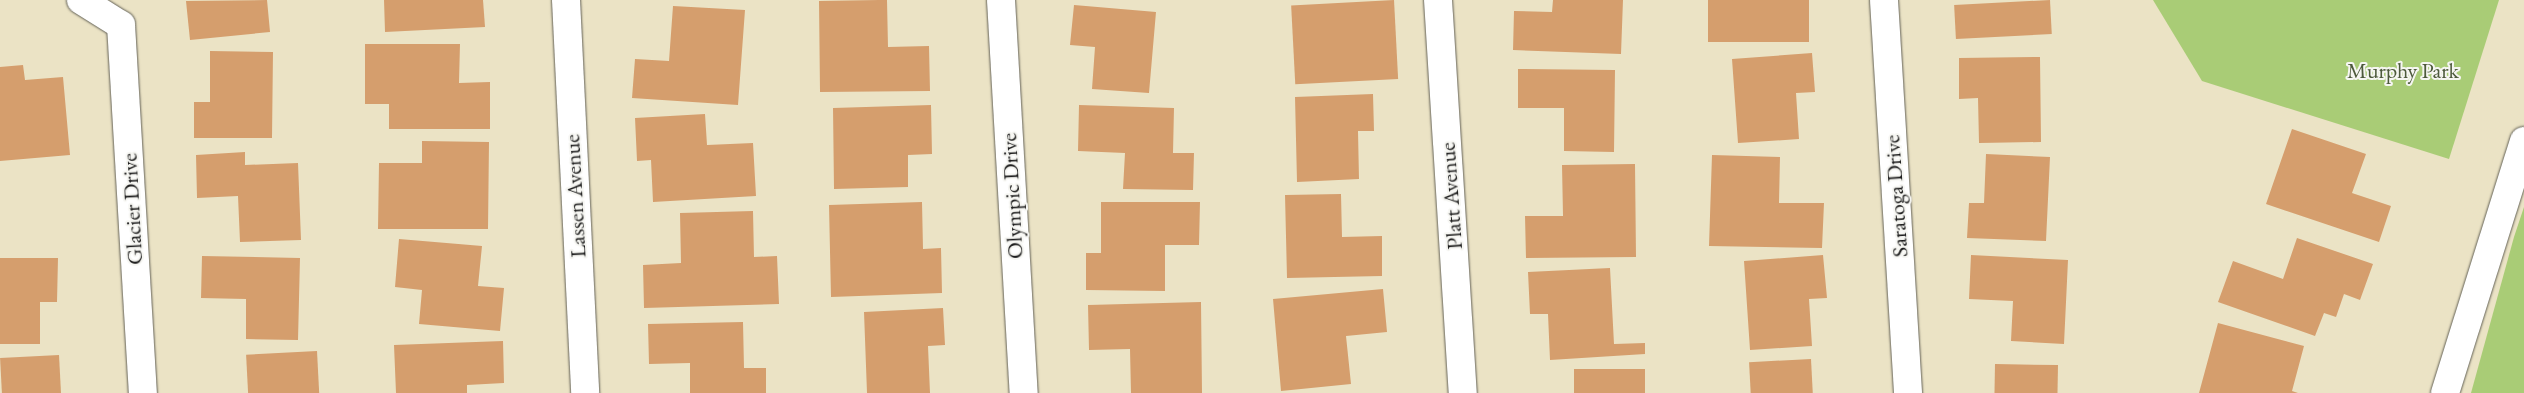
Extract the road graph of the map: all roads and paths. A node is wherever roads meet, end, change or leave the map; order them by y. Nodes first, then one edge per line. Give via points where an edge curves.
1 (81, 0) edge
2 (566, 0) edge
3 (1001, 0) edge
4 (1438, 0) edge
5 (1884, 0) edge
6 (2524, 141) edge
7 (143, 393) edge
8 (585, 393) edge
9 (1024, 393) edge
10 (1463, 393) edge
11 (1908, 393) edge
12 (2445, 393) edge

1 - 7 street, Glacier Drive via 121,25
2 - 8 street, Lassen Avenue
3 - 9 street, Olympic Drive
4 - 10 street, Platt Avenue
5 - 11 street, Saratoga Drive
6 - 12 street

